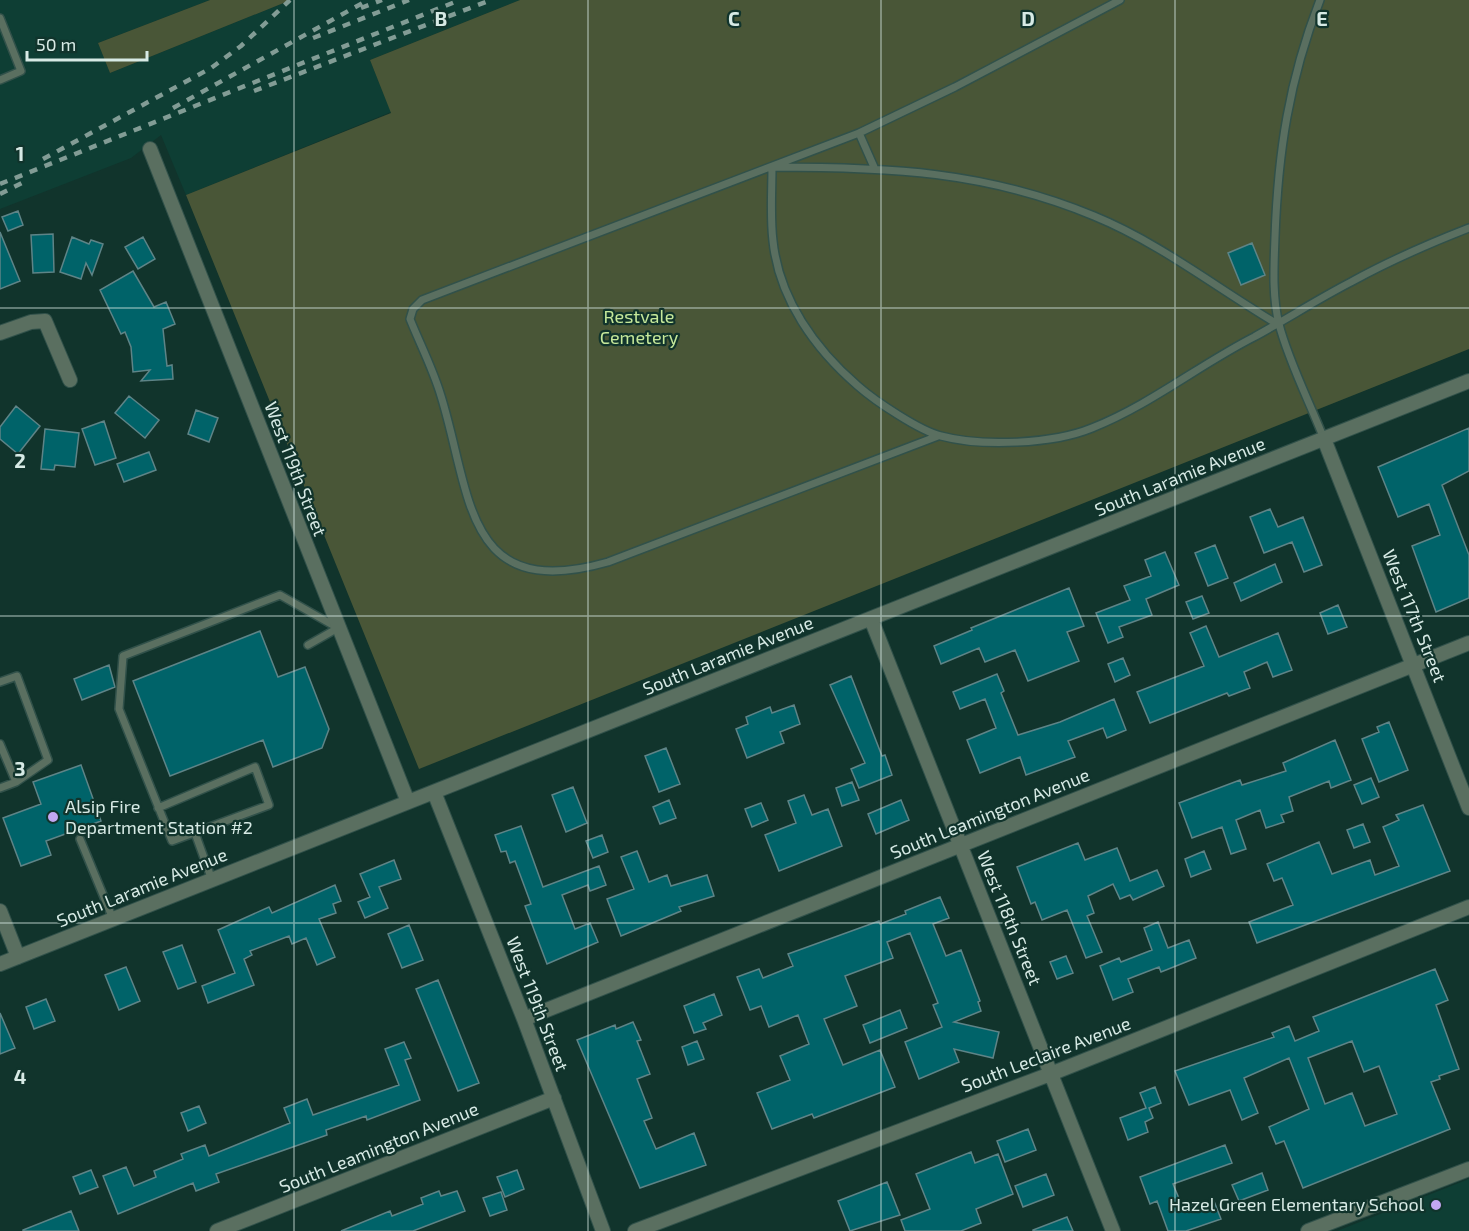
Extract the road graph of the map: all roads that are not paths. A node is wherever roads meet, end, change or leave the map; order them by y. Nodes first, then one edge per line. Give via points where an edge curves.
1 (1120, 0) edge
2 (1320, 0) edge
3 (0, 18) edge
4 (0, 80) edge
5 (859, 133) junction
6 (150, 149) dead end
7 (772, 167) junction
8 (874, 167) junction
9 (1469, 228) edge
10 (1279, 325) junction
11 (0, 333) edge
12 (70, 380) dead end
13 (1469, 381) edge
14 (938, 436) junction
15 (1324, 439) junction
16 (871, 618) junction
17 (338, 628) junction
18 (1469, 644) edge
19 (308, 645) dead end
20 (1414, 665) junction
21 (0, 682) edge
22 (0, 744) edge
23 (16, 782) junction
24 (0, 788) edge
25 (434, 792) junction
26 (408, 802) junction
27 (1469, 807) edge
28 (158, 808) junction
29 (195, 833) junction
30 (80, 839) dead end
31 (961, 845) junction
32 (212, 880) junction
33 (1469, 907) edge
34 (0, 911) edge
35 (114, 919) junction
36 (18, 957) junction
37 (0, 964) edge
38 (524, 1019) junction
39 (1053, 1072) junction
40 (554, 1098) junction
41 (1469, 1170) edge
42 (217, 1231) edge
43 (603, 1231) edge
44 (635, 1231) edge
45 (1113, 1231) edge
46 (1308, 1231) edge

1 - 5 lane
2 - 10 lane via 1295,70 1280,156 1275,256
3 - 4 lane via 21,71
5 - 7 lane
5 - 8 lane
6 - 17 street, West 119th Street
7 - 8 lane
7 - 14 lane via 773,242 795,310 826,356 845,375 885,405
7 - 14 lane via 417,304 410,319 441,395 466,498 484,536 515,564 554,573 580,570
8 - 10 lane via 981,181 1096,216 1183,264
9 - 10 lane via 1348,283
10 - 14 lane via 1155,397 1090,429 1064,437 1031,440 969,441
10 - 15 lane
11 - 12 street via 45,321
13 - 15 street, South Laramie Avenue
15 - 16 street, South Laramie Avenue
15 - 20 street, West 117th Street
16 - 25 street, South Laramie Avenue
16 - 31 street, West 118th Street
17 - 19 lane
17 - 26 street, West 119th Street
17 - 28 lane via 280,595 123,656 119,709
18 - 20 street, South Leamington Avenue
20 - 27 street, West 117th Street
20 - 31 street, South Leamington Avenue
21 - 23 lane via 17,676 48,760
22 - 23 lane
23 - 24 lane
25 - 26 street, South Laramie Avenue
25 - 38 street, West 119th Street
26 - 32 street, South Laramie Avenue
28 - 29 lane via 172,841
28 - 29 lane via 255,767 269,805
29 - 32 lane
30 - 35 lane
31 - 38 street, South Leamington Avenue
31 - 39 street, West 118th Street
32 - 35 street, South Laramie Avenue
33 - 39 street, South Leclaire Avenue
34 - 36 street
35 - 36 street, South Laramie Avenue
36 - 37 street, South Laramie Avenue
38 - 40 street, West 119th Street
39 - 44 street, South Leclaire Avenue
39 - 45 street, West 118th Street
40 - 42 street, South Leamington Avenue
40 - 43 street, West 119th Street
41 - 46 street

